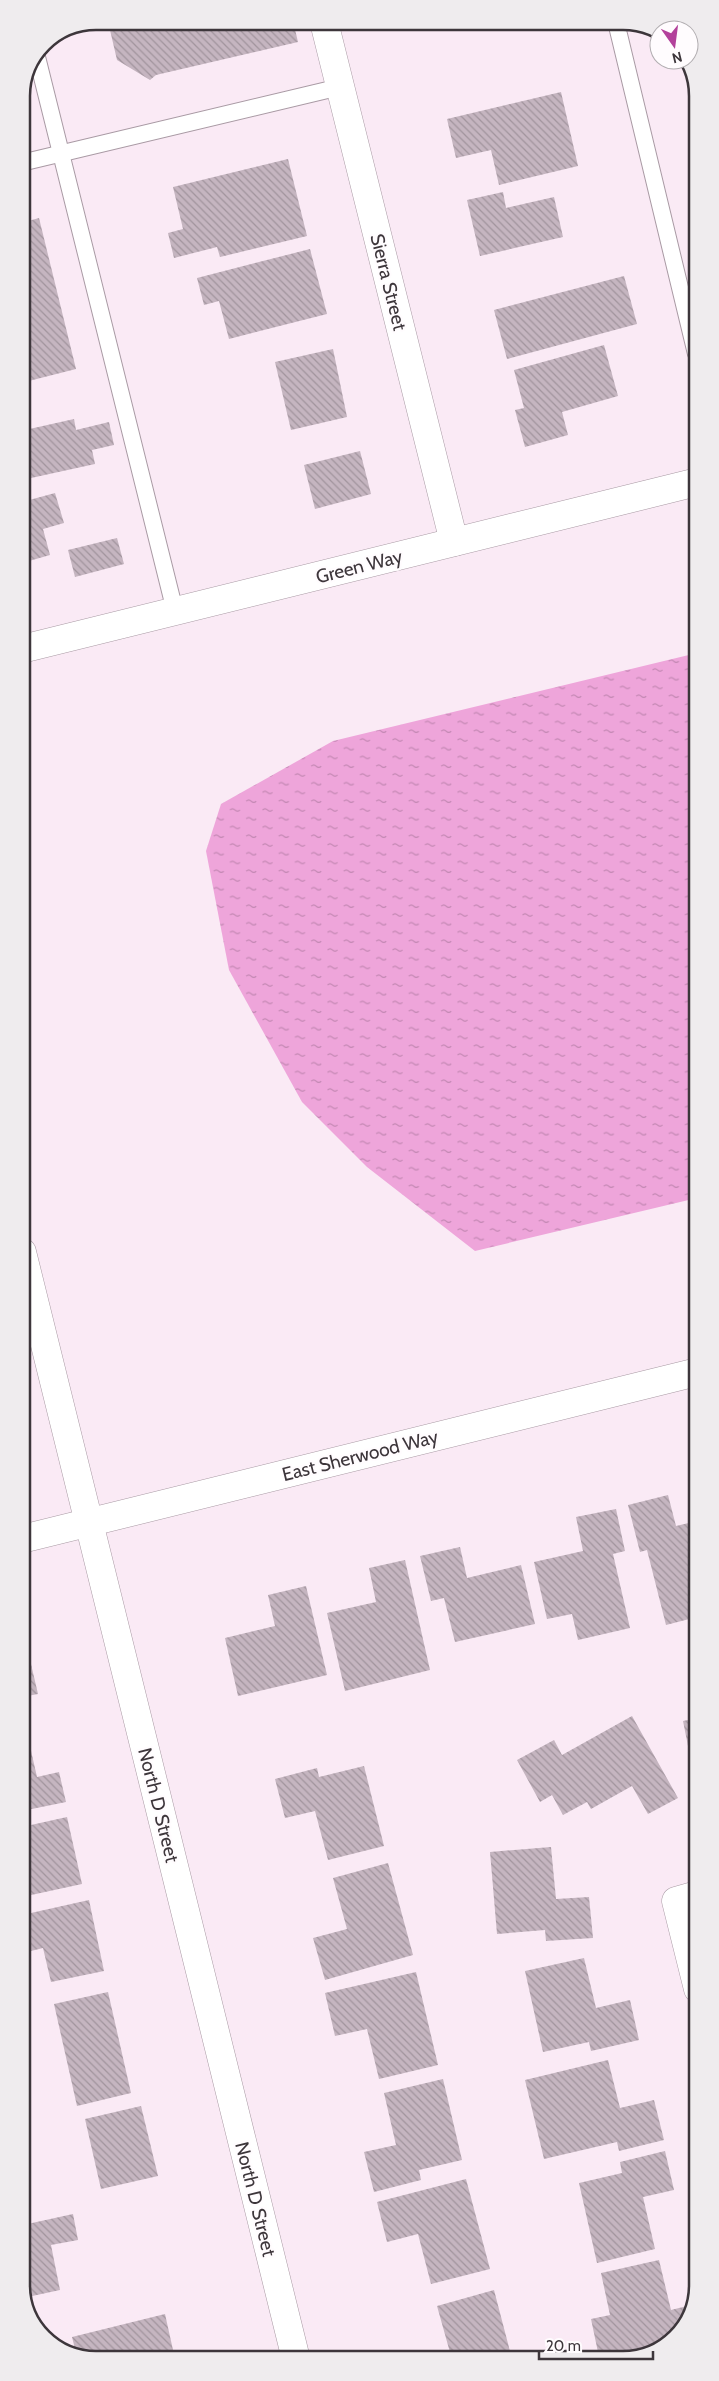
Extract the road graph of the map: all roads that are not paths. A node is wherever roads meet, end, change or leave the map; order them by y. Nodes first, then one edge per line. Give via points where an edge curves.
1 (326, 30) edge
2 (618, 30) edge
3 (39, 62) edge
4 (340, 87) junction
5 (61, 153) junction
6 (30, 161) edge
7 (689, 325) edge
8 (689, 484) edge
9 (454, 542) junction
10 (175, 611) junction
11 (30, 647) edge
12 (30, 1284) edge
13 (689, 1374) edge
14 (89, 1522) junction
15 (30, 1536) edge
16 (687, 1898) edge
17 (689, 1915) edge
18 (294, 2351) edge

1 - 4 street, Sierra Street
2 - 7 lane
3 - 5 lane
4 - 5 lane
4 - 9 street, Sierra Street
5 - 6 lane
5 - 10 lane
8 - 9 street, Green Way
9 - 10 street, Green Way
10 - 11 street, Green Way
12 - 14 street, North D Street
13 - 14 street, East Sherwood Way
14 - 15 street, East Sherwood Way
14 - 18 street, North D Street
16 - 17 street

